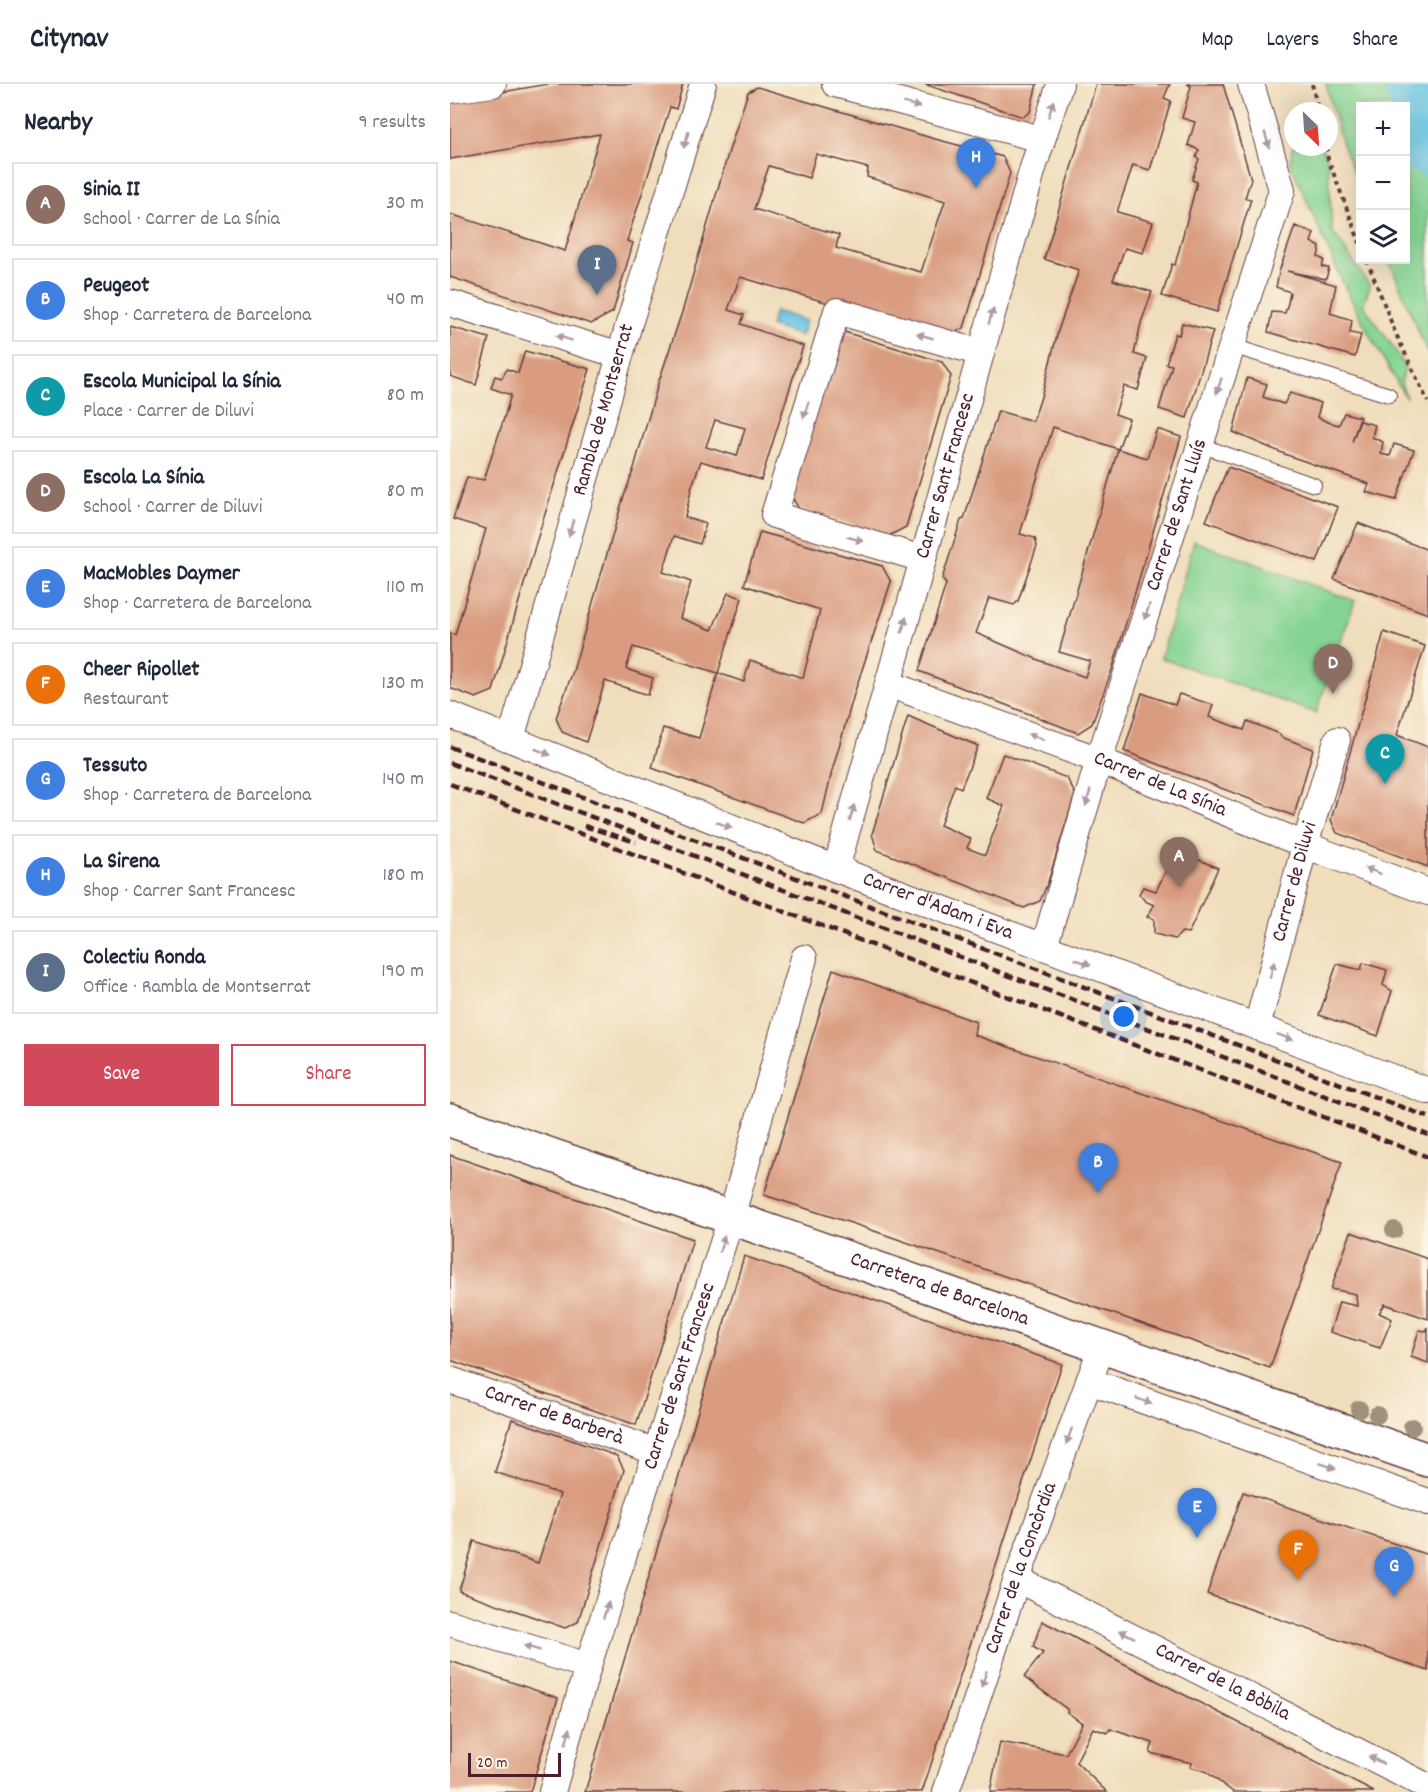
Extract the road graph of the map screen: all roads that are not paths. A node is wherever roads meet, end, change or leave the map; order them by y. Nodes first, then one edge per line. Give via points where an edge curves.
1 (493, 84) edge
2 (703, 84) edge
3 (835, 84) edge
4 (1059, 84) edge
5 (1251, 84) edge
6 (450, 90) edge
7 (1041, 140) junction
8 (450, 303) edge
9 (1232, 346) junction
10 (981, 353) junction
11 (620, 355) junction
12 (1389, 395) dead end
13 (1200, 446) junction
14 (1314, 484) dead end
15 (923, 559) junction
16 (888, 684) junction
17 (450, 715) edge
18 (511, 739) junction
19 (1337, 740) dead end
20 (1100, 760) junction
21 (1305, 845) junction
22 (836, 869) junction
23 (1428, 892) edge
24 (1044, 947) junction
25 (804, 958) dead end
26 (1257, 1027) junction
27 (1428, 1091) edge
28 (450, 1120) edge
29 (730, 1218) junction
30 (1102, 1346) junction
31 (450, 1380) edge
32 (1089, 1381) junction
33 (657, 1452) junction
34 (1428, 1460) edge
35 (1428, 1502) edge
36 (1017, 1579) junction
37 (450, 1623) edge
38 (588, 1666) junction
39 (1428, 1786) edge
40 (552, 1792) edge
41 (946, 1792) edge

1 - 6 street
2 -> 11 street, Rambla de Montserrat
3 -> 7 street
7 -> 4 street, Carrer Sant Francesc
5 -> 9 street, Carrer de Sant Lluís via 1282,190
10 -> 7 street, Carrer Sant Francesc
11 -> 8 street
9 - 12 lane
9 -> 13 street, Carrer de Sant Lluís
10 - 15 street, Carrer Sant Francesc
10 -> 15 street via 837,311 774,515
11 -> 18 street, Rambla de Montserrat
13 - 14 lane
13 -> 20 street, Carrer de Sant Lluís
16 -> 15 street, Carrer Sant Francesc
20 -> 16 street, Carrer de La Sínia
22 -> 16 street, Carrer Sant Francesc
17 - 18 street, Carrer d'Adam i Eva
18 -> 22 street, Carrer d'Adam i Eva
19 - 21 street, Carrer de Diluvi
20 - 21 street, Carrer de La Sínia
20 -> 24 street, Carrer de Sant Lluís
23 -> 21 street, Carrer de La Sínia
26 -> 21 street, Carrer de Diluvi
22 - 24 street, Carrer d'Adam i Eva
24 -> 26 street, Carrer d'Adam i Eva
25 - 29 street, Carrer de Sant Francesc
26 -> 27 street, Carrer d'Adam i Eva
28 - 29 main road, Carretera de Barcelona
29 - 30 main road, Carretera de Barcelona
33 -> 29 street, Carrer de Sant Francesc
30 - 32 street, Carrer de la Concòrdia
30 - 34 main road, Carretera de Barcelona
31 - 33 street, Carrer de Barberà
32 -> 35 street
32 -> 36 street, Carrer de la Concòrdia
38 -> 33 street, Carrer de Sant Francesc
39 -> 36 street, Carrer de la Bòbila
36 -> 41 street, Carrer de la Concòrdia
38 -> 37 street
40 -> 38 street, Carrer de Sant Francesc

